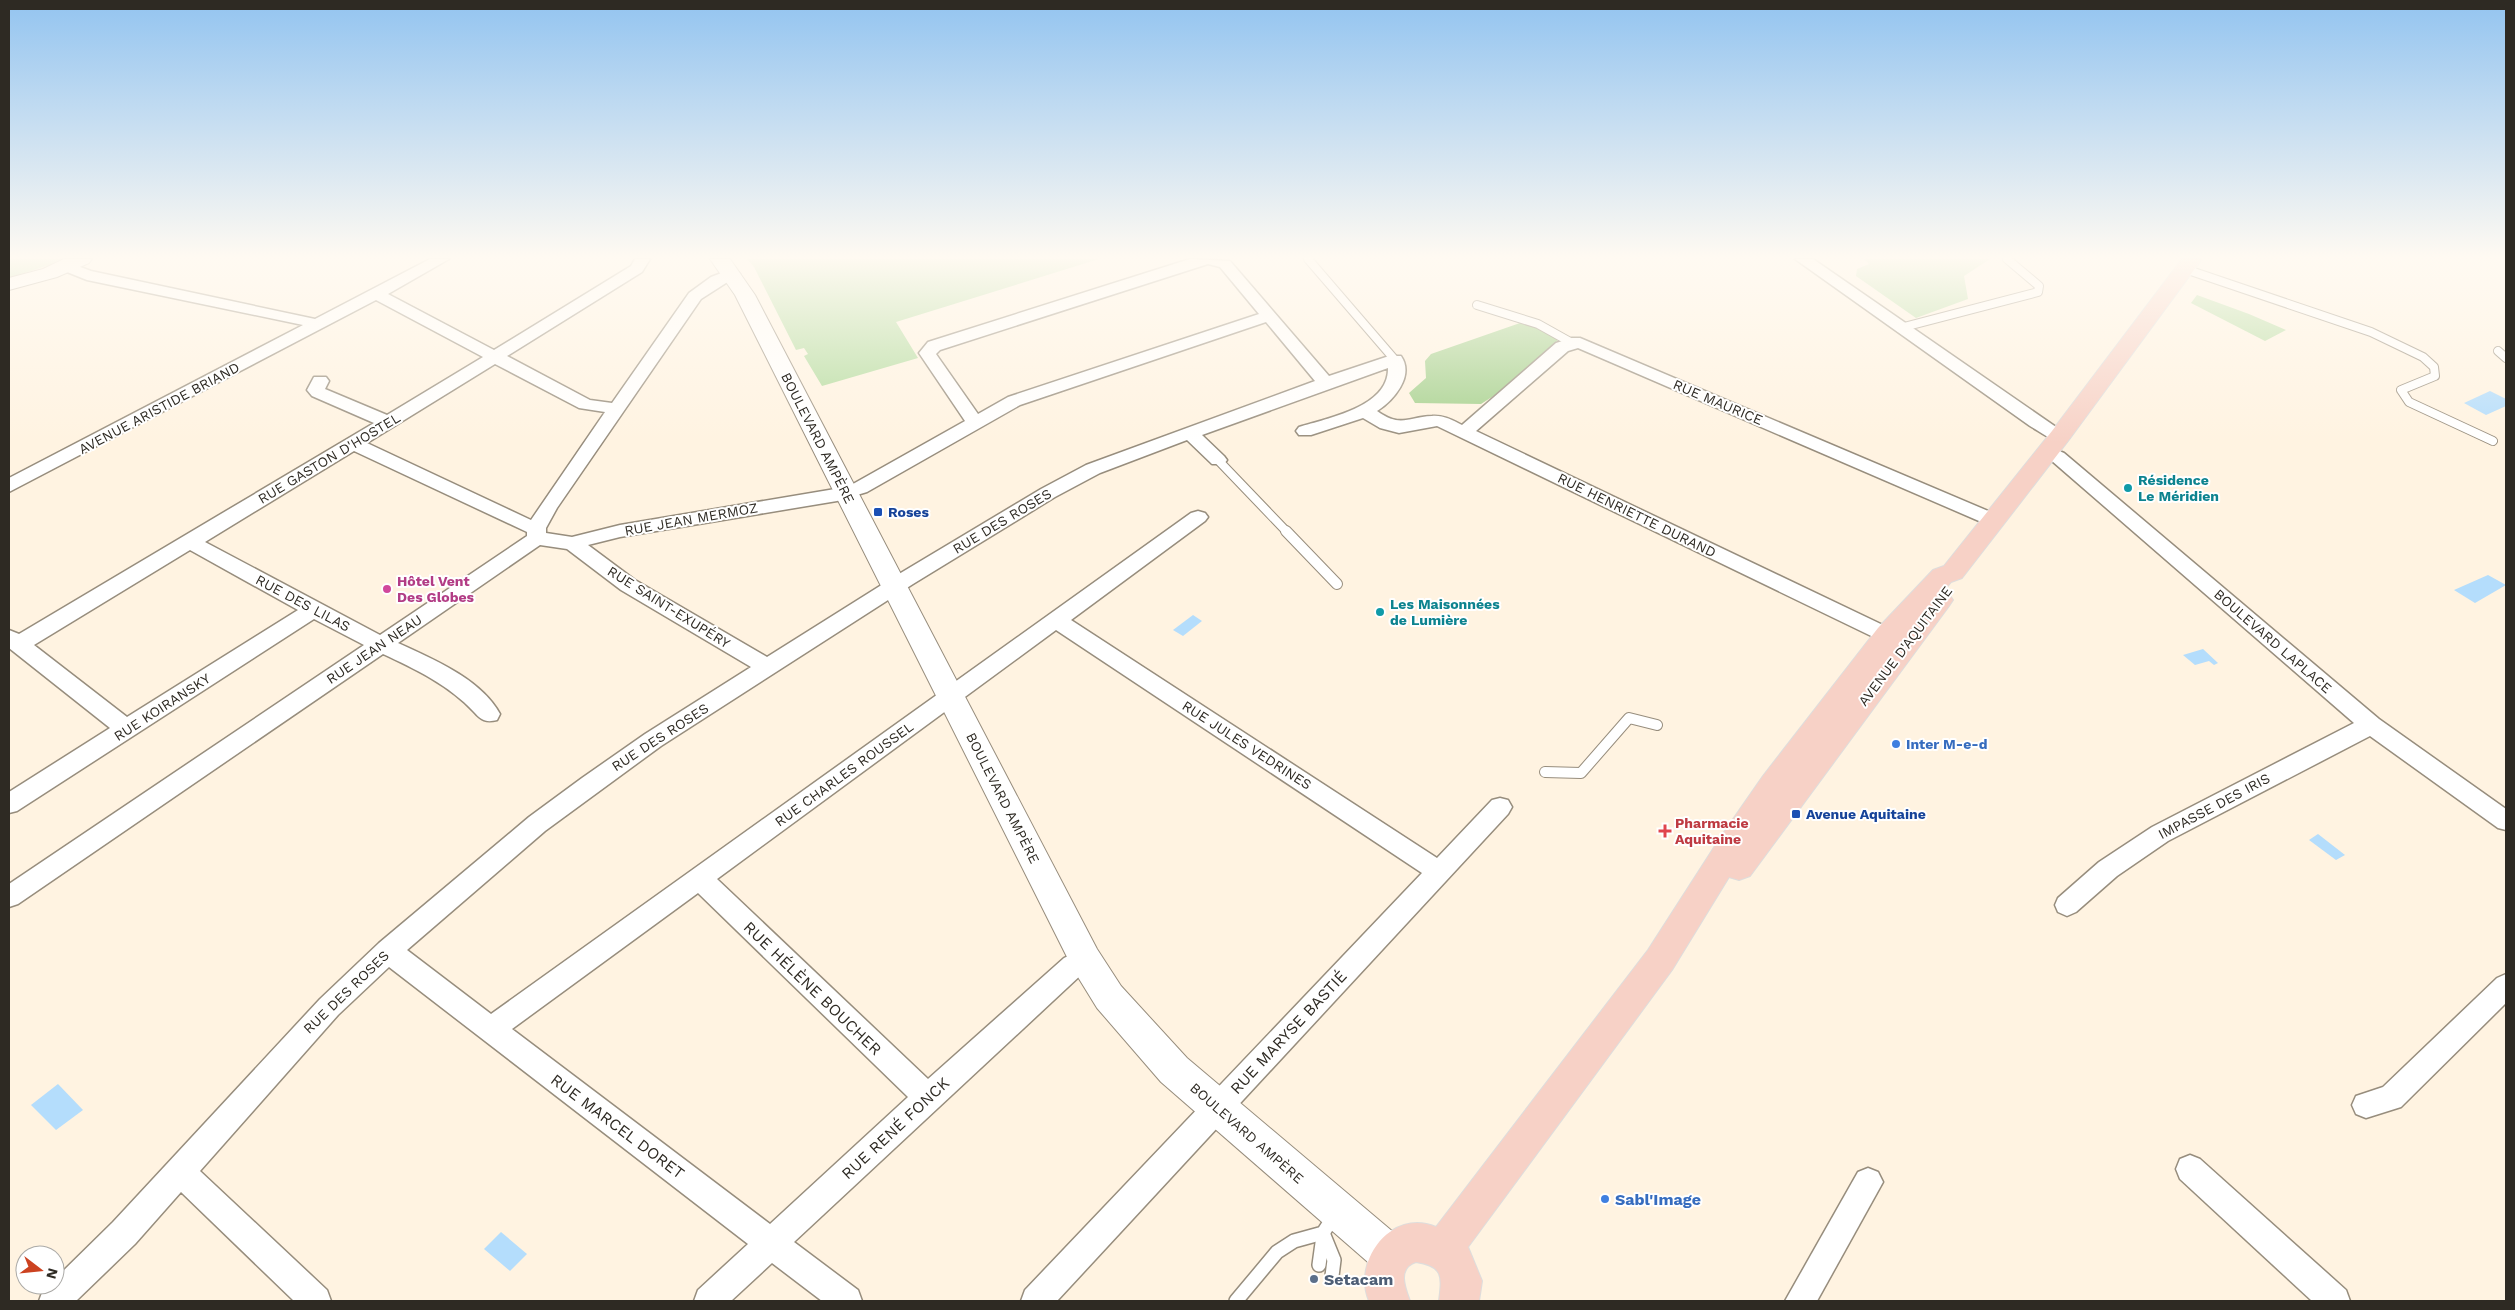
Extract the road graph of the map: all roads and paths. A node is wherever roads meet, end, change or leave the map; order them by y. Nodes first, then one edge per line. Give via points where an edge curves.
1 (304, 320) edge
2 (328, 320) edge
3 (425, 320) edge
4 (552, 320) edge
5 (678, 320) edge
6 (755, 320) edge
7 (1018, 320) edge
8 (1256, 320) edge
9 (1273, 320) edge
10 (1361, 320) edge
11 (1535, 320) edge
12 (1889, 320) edge
13 (1930, 320) edge
14 (2147, 320) edge
15 (2339, 320) edge
16 (317, 326) junction
17 (1900, 328) junction
18 (1572, 343) junction
19 (2498, 351) dead end
20 (495, 357) junction
21 (2506, 358) edge
22 (1395, 360) junction
23 (320, 381) dead end
24 (1326, 383) junction
25 (616, 409) junction
26 (1365, 412) junction
27 (387, 422) junction
28 (976, 422) junction
29 (1305, 431) dead end
30 (1189, 432) junction
31 (1464, 432) junction
32 (2493, 442) dead end
33 (353, 444) junction
34 (2053, 444) junction
35 (1218, 460) joint
36 (9, 486) edge
37 (846, 492) junction
38 (1198, 517) dead end
39 (1993, 520) junction
40 (537, 533) junction
41 (190, 542) junction
42 (572, 543) junction
43 (1337, 584) dead end
44 (895, 586) junction
45 (314, 609) junction
46 (1056, 620) junction
47 (1897, 640) junction
48 (14, 641) edge
49 (380, 644) junction
50 (767, 667) junction
51 (951, 697) junction
52 (489, 714) dead end
53 (1656, 725) dead end
54 (2371, 725) junction
55 (127, 729) junction
56 (1545, 772) dead end
57 (9, 804) edge
58 (1500, 807) dead end
59 (2506, 821) edge
60 (1438, 871) junction
61 (699, 878) junction
62 (9, 897) edge
63 (2067, 904) dead end
64 (388, 951) junction
65 (1085, 959) junction
66 (2506, 986) edge
67 (491, 1029) junction
68 (928, 1097) junction
69 (2366, 1105) dead end
70 (1218, 1107) junction
71 (2190, 1169) dead end
72 (177, 1173) junction
73 (1868, 1182) dead end
74 (1330, 1222) junction
75 (772, 1244) junction
76 (1443, 1249) junction
77 (1391, 1256) junction
78 (1319, 1265) dead end
79 (1332, 1276) dead end
80 (54, 1301) edge
81 (316, 1301) edge
82 (709, 1301) edge
83 (847, 1301) edge
84 (1036, 1301) edge
85 (1236, 1301) edge
86 (1390, 1301) edge
87 (1458, 1301) edge
88 (1800, 1301) edge
89 (2335, 1301) edge

1 - 16 street
2 - 16 street, AVENUE ARISTIDE BRIAND
3 - 20 street
4 - 20 street, RUE GASTON D'HOSTEL
5 - 25 street, RUE JEAN NEAU
6 - 37 street, BOULEVARD AMPÈRE
7 - 28 street via 934,346 927,353
8 - 28 street, RUE JEAN MERMOZ via 1014,401
9 - 24 street
10 - 22 lane
11 - 18 lane
12 - 17 street, BOULEVARD LAPLACE
13 - 17 lane
14 - 34 main road, AVENUE D'AQUITAINE
15 - 32 lane via 2423,356 2434,367 2435,376 2401,390 2409,402
16 - 36 street, AVENUE ARISTIDE BRIAND
17 - 34 street, BOULEVARD LAPLACE via 2036,422
18 - 31 street via 1562,347
18 - 39 street, RUE MAURICE via 1585,344
19 - 21 lane
20 - 25 street via 585,404
20 - 27 street, RUE GASTON D'HOSTEL
22 - 24 street, RUE DES ROSES
22 - 26 street via 1397,374 1388,393
23 - 27 street via 316,386 318,392
24 - 30 street, RUE DES ROSES
25 - 40 street, RUE JEAN NEAU
26 - 29 street
26 - 31 street, RUE HENRIETTE DURAND via 1383,424 1410,426 1435,420
27 - 33 street, RUE GASTON D'HOSTEL
28 - 37 street, RUE JEAN MERMOZ via 868,485
30 - 35 street
30 - 44 street, RUE DES ROSES via 1093,469
31 - 47 street, RUE HENRIETTE DURAND
33 - 40 street
33 - 41 street, RUE GASTON D'HOSTEL
34 - 39 main road, AVENUE D'AQUITAINE
34 - 54 street, BOULEVARD LAPLACE via 2058,457
35 - 43 lane
37 - 42 street, RUE JEAN MERMOZ via 620,531
37 - 44 street, BOULEVARD AMPÈRE
38 - 46 street, RUE CHARLES ROUSSEL
39 - 47 main road, AVENUE D'AQUITAINE via 1953,572 1942,576
40 - 42 street, RUE JEAN MERMOZ
40 - 49 street, RUE JEAN NEAU
41 - 45 street, RUE DES LILAS
41 - 48 street, RUE GASTON D'HOSTEL
42 - 50 street, RUE SAINT-EXUPÉRY via 628,585
44 - 50 street, RUE DES ROSES
44 - 51 street, BOULEVARD AMPÈRE
45 - 49 street, RUE DES LILAS
45 - 55 street, RUE KOIRANSKY
46 - 51 street, RUE CHARLES ROUSSEL
46 - 60 street, RUE JULES VEDRINES
47 - 76 main road, AVENUE D'AQUITAINE via 1701,918 1660,960
48 - 55 street
49 - 52 street, RUE DES LILAS via 441,673 474,695
49 - 62 street, RUE JEAN NEAU
50 - 64 street, RUE DES ROSES via 590,784 537,824
51 - 61 street, RUE CHARLES ROUSSEL
51 - 65 street, BOULEVARD AMPÈRE
53 - 56 lane via 1629,718 1581,773
54 - 59 street, BOULEVARD LAPLACE
54 - 63 street, IMPASSE DES IRIS via 2160,834 2108,869
55 - 57 street, RUE KOIRANSKY
58 - 60 street, RUE MARYSE BASTIÉ
60 - 70 street, RUE MARYSE BASTIÉ
61 - 67 street, RUE CHARLES ROUSSEL
61 - 68 street, RUE HÉLÈNE BOUCHER
64 - 67 street, RUE MARCEL DORET
64 - 72 street, RUE DES ROSES via 329,1007
65 - 68 street, RUE RENÉ FONCK via 1073,966
65 - 70 street, BOULEVARD AMPÈRE via 1137,1030 1174,1070
66 - 69 street via 2391,1098
67 - 75 street, RUE MARCEL DORET
68 - 75 street, RUE RENÉ FONCK
70 - 74 street, BOULEVARD AMPÈRE
70 - 84 street, RUE MARYSE BASTIÉ
71 - 89 street
72 - 80 street, RUE DES ROSES via 124,1233
72 - 81 street via 194,1184
73 - 88 street
74 - 77 street, BOULEVARD AMPÈRE
74 - 78 lane
74 - 79 lane via 1334,1260
74 - 85 lane via 1277,1252
75 - 82 street, RUE RENÉ FONCK
75 - 83 street, RUE MARCEL DORET
76 - 77 main road via 1430,1243 1414,1242 1400,1247
76 - 87 main road via 1455,1262 1461,1276 1462,1294
77 - 86 main road via 1383,1282

